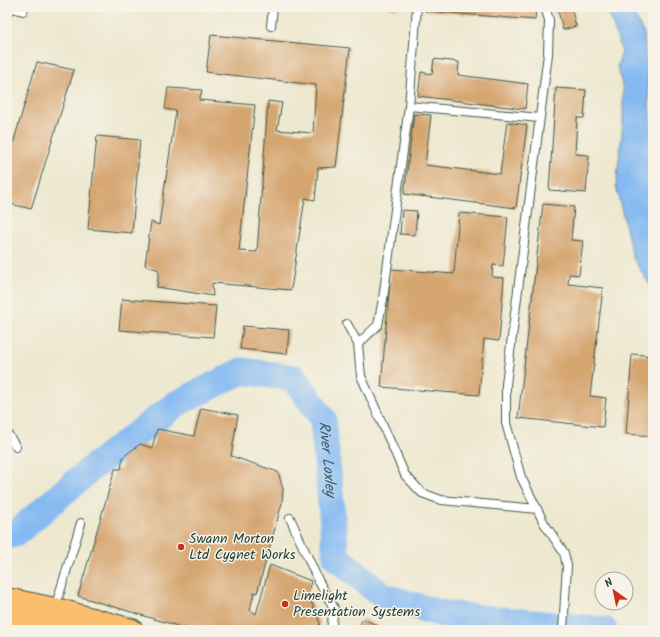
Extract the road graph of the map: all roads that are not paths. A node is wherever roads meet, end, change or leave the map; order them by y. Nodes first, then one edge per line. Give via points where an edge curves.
1 (24, 7) edge
2 (273, 7) edge
3 (417, 7) edge
4 (545, 7) edge
5 (7, 15) edge
6 (271, 26) dead end
7 (408, 106) junction
8 (540, 118) junction
9 (347, 324) dead end
10 (358, 344) junction
11 (7, 434) edge
12 (16, 447) dead end
13 (537, 509) junction
14 (290, 518) dead end
15 (81, 524) dead end
16 (7, 599) edge
17 (55, 608) junction
18 (7, 616) edge
19 (73, 630) edge
20 (132, 630) edge
21 (331, 630) edge
22 (563, 630) edge

1 - 5 lane via 23,11 9,7
2 - 6 lane
3 - 7 lane
4 - 8 lane via 549,20 548,54
7 - 8 lane
7 - 10 lane via 378,325
8 - 13 lane via 506,384 506,423 521,476
9 - 10 lane
10 - 13 lane via 361,376 405,475 422,493 441,500
11 - 12 lane
13 - 22 lane via 564,553 567,566
14 - 21 lane via 318,580 334,608
15 - 17 lane
16 - 17 highway
17 - 20 highway
18 - 19 highway

